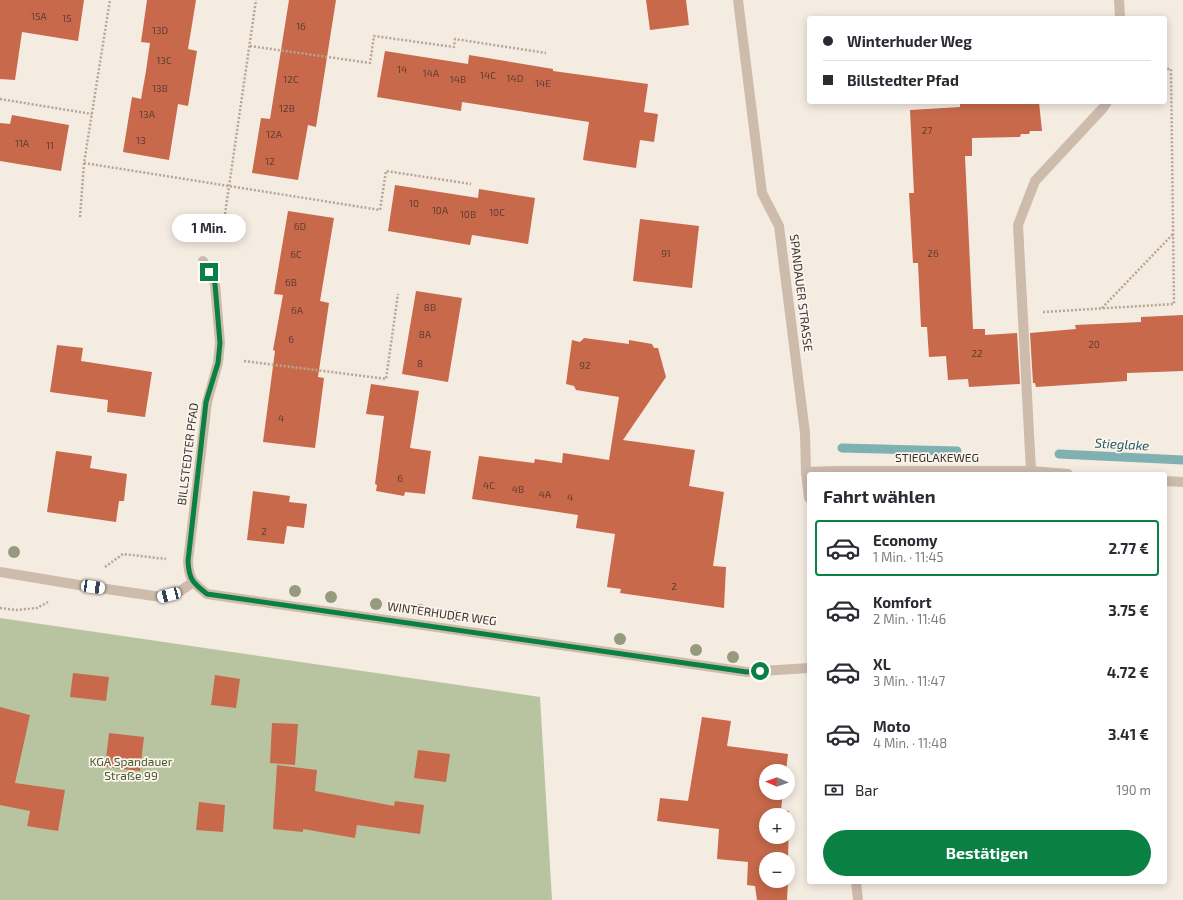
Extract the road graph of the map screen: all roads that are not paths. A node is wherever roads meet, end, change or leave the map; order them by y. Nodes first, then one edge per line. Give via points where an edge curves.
1 (738, 0) edge
2 (1119, 0) edge
3 (1120, 16) edge
4 (1105, 104) edge
5 (203, 261) dead end
6 (1031, 471) junction
7 (806, 472) junction
8 (1043, 472) edge
9 (807, 481) edge
10 (1167, 481) edge
11 (1183, 482) edge
12 (0, 572) edge
13 (192, 582) junction
14 (807, 668) edge
15 (856, 884) edge
16 (858, 900) edge

1 - 7 street, SPANDAUER STRASSE via 762,193 779,226 805,433
2 - 3 street
4 - 6 street via 1035,180 1018,225
5 - 13 street, BILLSTEDTER PFAD via 215,284 220,343 218,363 206,402 188,561
6 - 7 street, STIEGLAKEWEG
6 - 8 street, STIEGLAKEWEG
7 - 9 street, SPANDAUER STRASSE
10 - 11 street
12 - 13 street via 161,597 177,593
13 - 14 street, WINTERHUDER WEG via 207,594 747,672
15 - 16 street

